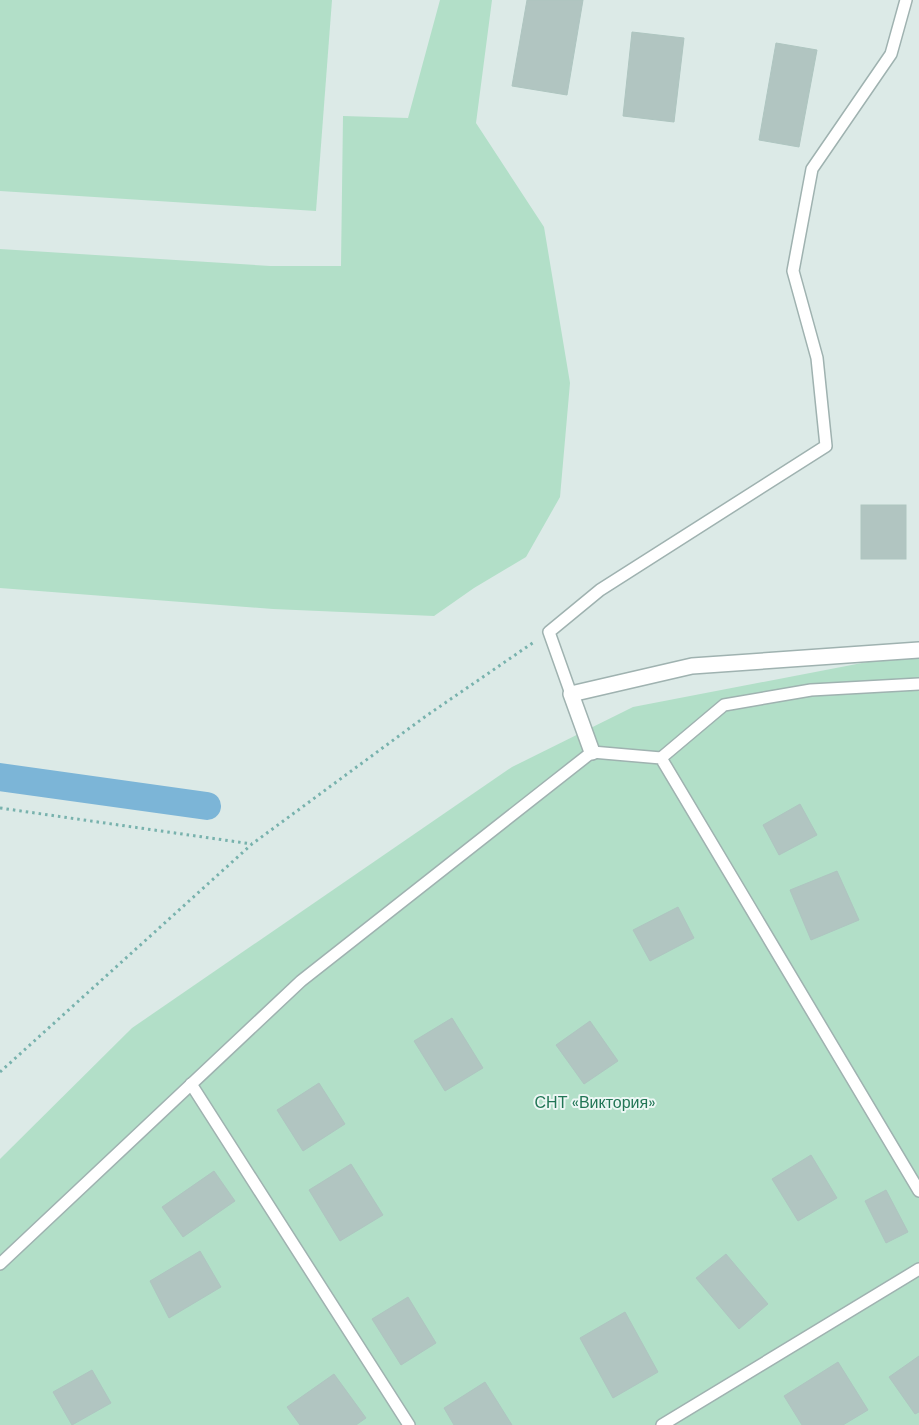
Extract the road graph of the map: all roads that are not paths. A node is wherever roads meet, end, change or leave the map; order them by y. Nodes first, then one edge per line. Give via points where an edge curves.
1 (906, 0) edge
2 (919, 650) edge
3 (919, 684) edge
4 (571, 694) junction
5 (592, 752) junction
6 (661, 758) junction
7 (191, 1084) junction
8 (919, 1191) edge
9 (0, 1264) edge
10 (919, 1269) edge
11 (409, 1425) edge
12 (662, 1425) edge

1 - 4 lane via 890,54 812,169 794,271 817,358 826,446 600,590 549,632
2 - 4 street via 692,666
3 - 6 lane via 811,690 724,705
4 - 5 street
5 - 6 lane
5 - 7 lane via 301,980
6 - 8 lane
7 - 9 lane
7 - 11 lane
10 - 12 lane

